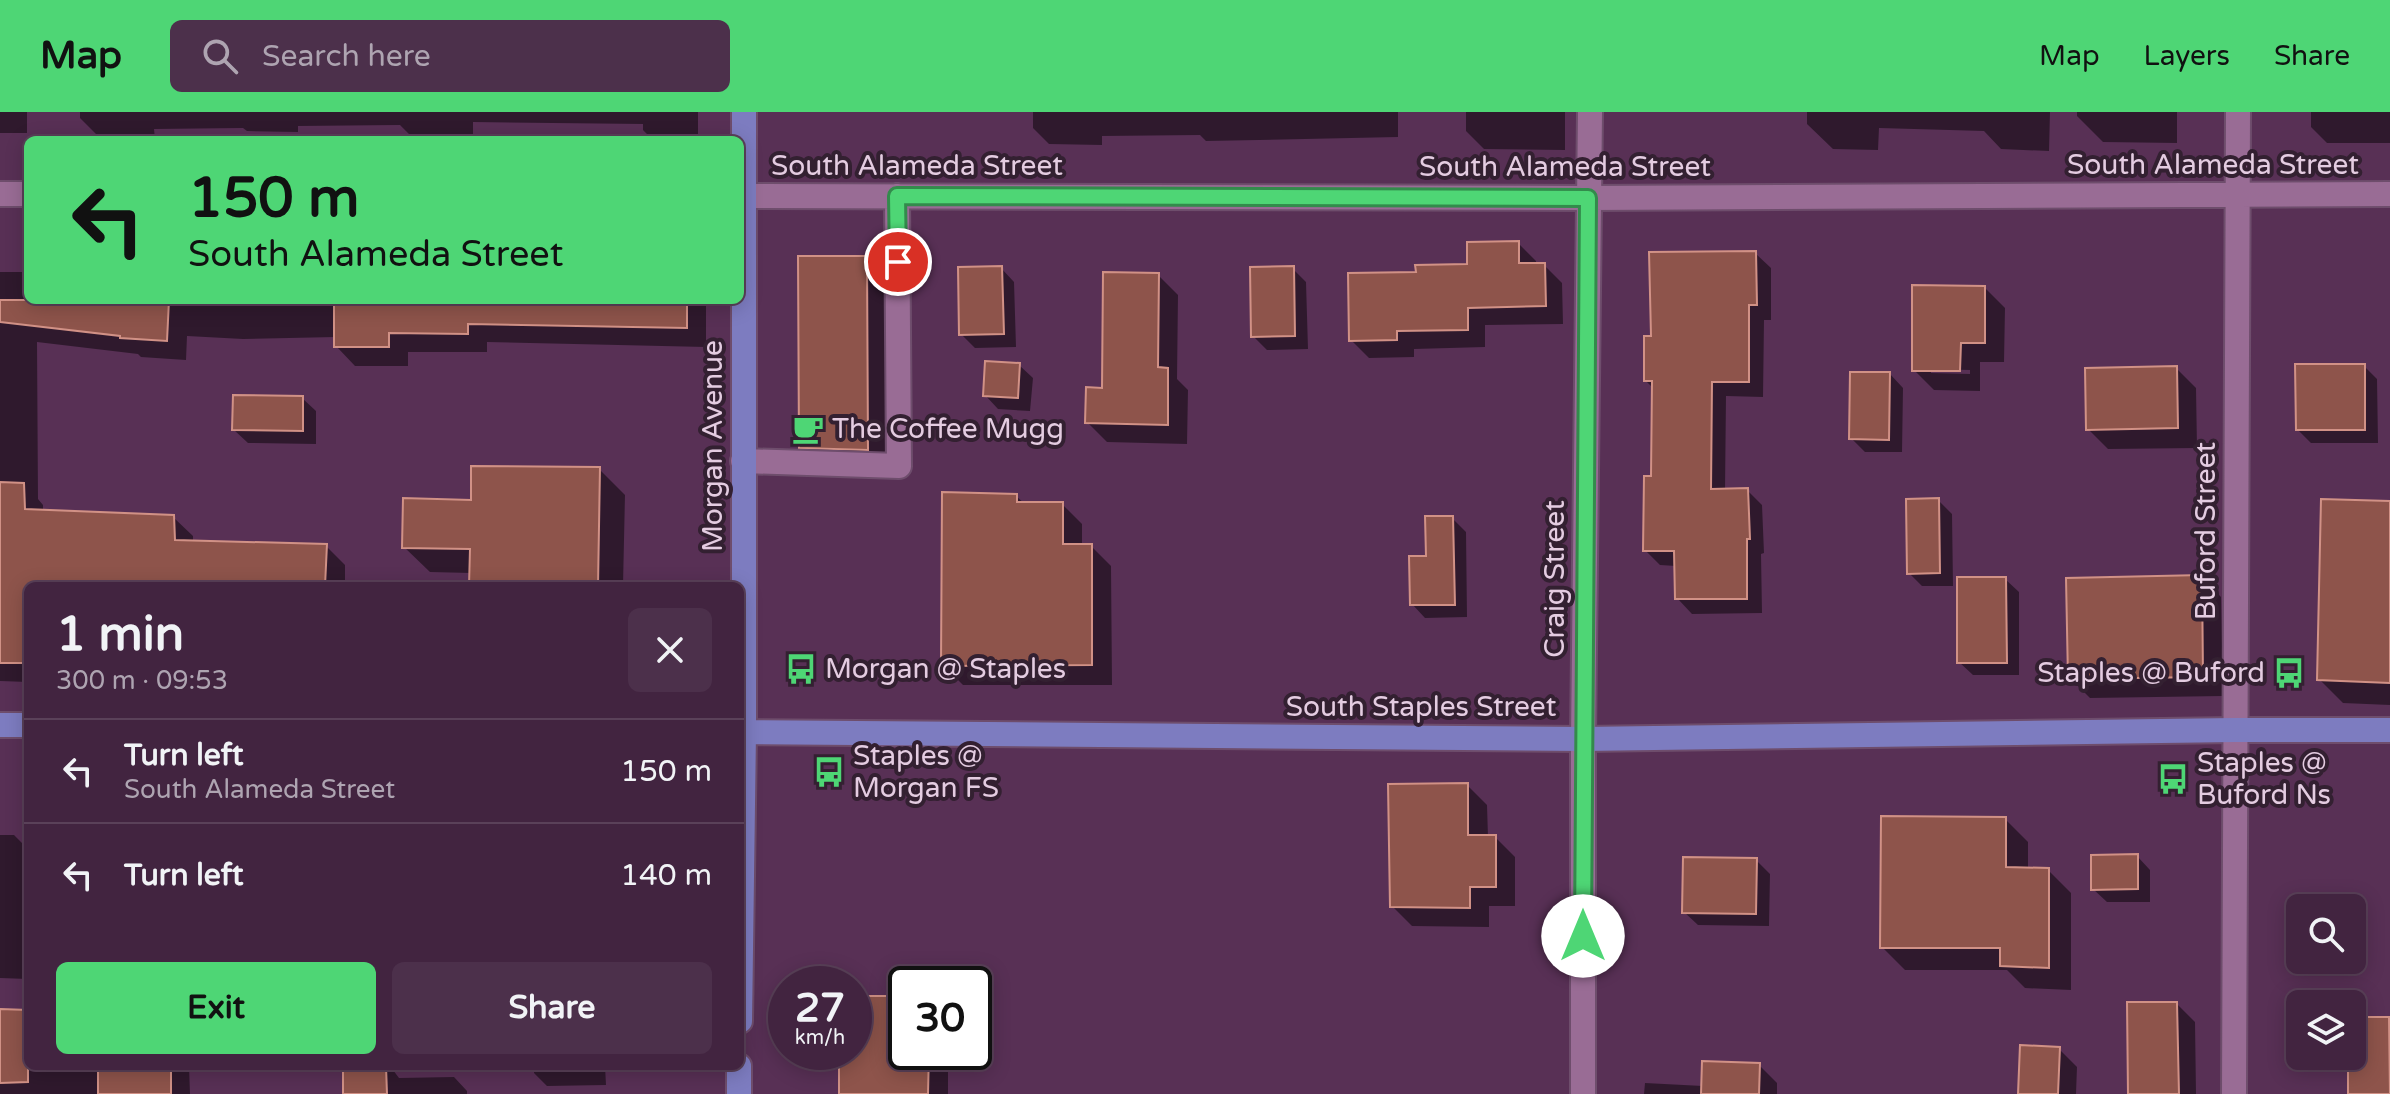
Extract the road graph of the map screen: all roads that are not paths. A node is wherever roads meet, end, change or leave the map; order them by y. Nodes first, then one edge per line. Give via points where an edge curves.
1 (744, 112) edge
2 (1590, 112) edge
3 (2238, 112) edge
4 (743, 136) edge
5 (0, 194) edge
6 (24, 194) edge
7 (2390, 194) edge
8 (2238, 195) junction
9 (744, 196) edge
10 (897, 196) junction
11 (1588, 198) junction
12 (742, 304) edge
13 (743, 461) junction
14 (743, 582) edge
15 (0, 725) edge
16 (24, 725) edge
17 (2235, 730) junction
18 (2390, 730) edge
19 (744, 732) edge
20 (1583, 739) junction
21 (739, 1070) edge
22 (739, 1094) edge
23 (1583, 1094) edge
24 (2234, 1094) edge

1 - 4 main road, Morgan Avenue
2 - 11 street, Craig Street
3 - 8 street, Buford Street
5 - 6 street
7 - 8 street, South Alameda Street
8 - 11 street, South Alameda Street
8 - 17 street, Buford Street
9 - 10 street, South Alameda Street
10 - 11 street, South Alameda Street
10 - 13 street via 899,466
11 - 20 street, Craig Street
12 - 13 main road, Morgan Avenue
13 - 14 main road, Morgan Avenue
15 - 16 main road
17 - 18 main road, South Staples Street
17 - 20 main road, South Staples Street
17 - 24 street, Buford Street
19 - 20 main road, South Staples Street
20 - 23 street, Craig Street
21 - 22 main road

